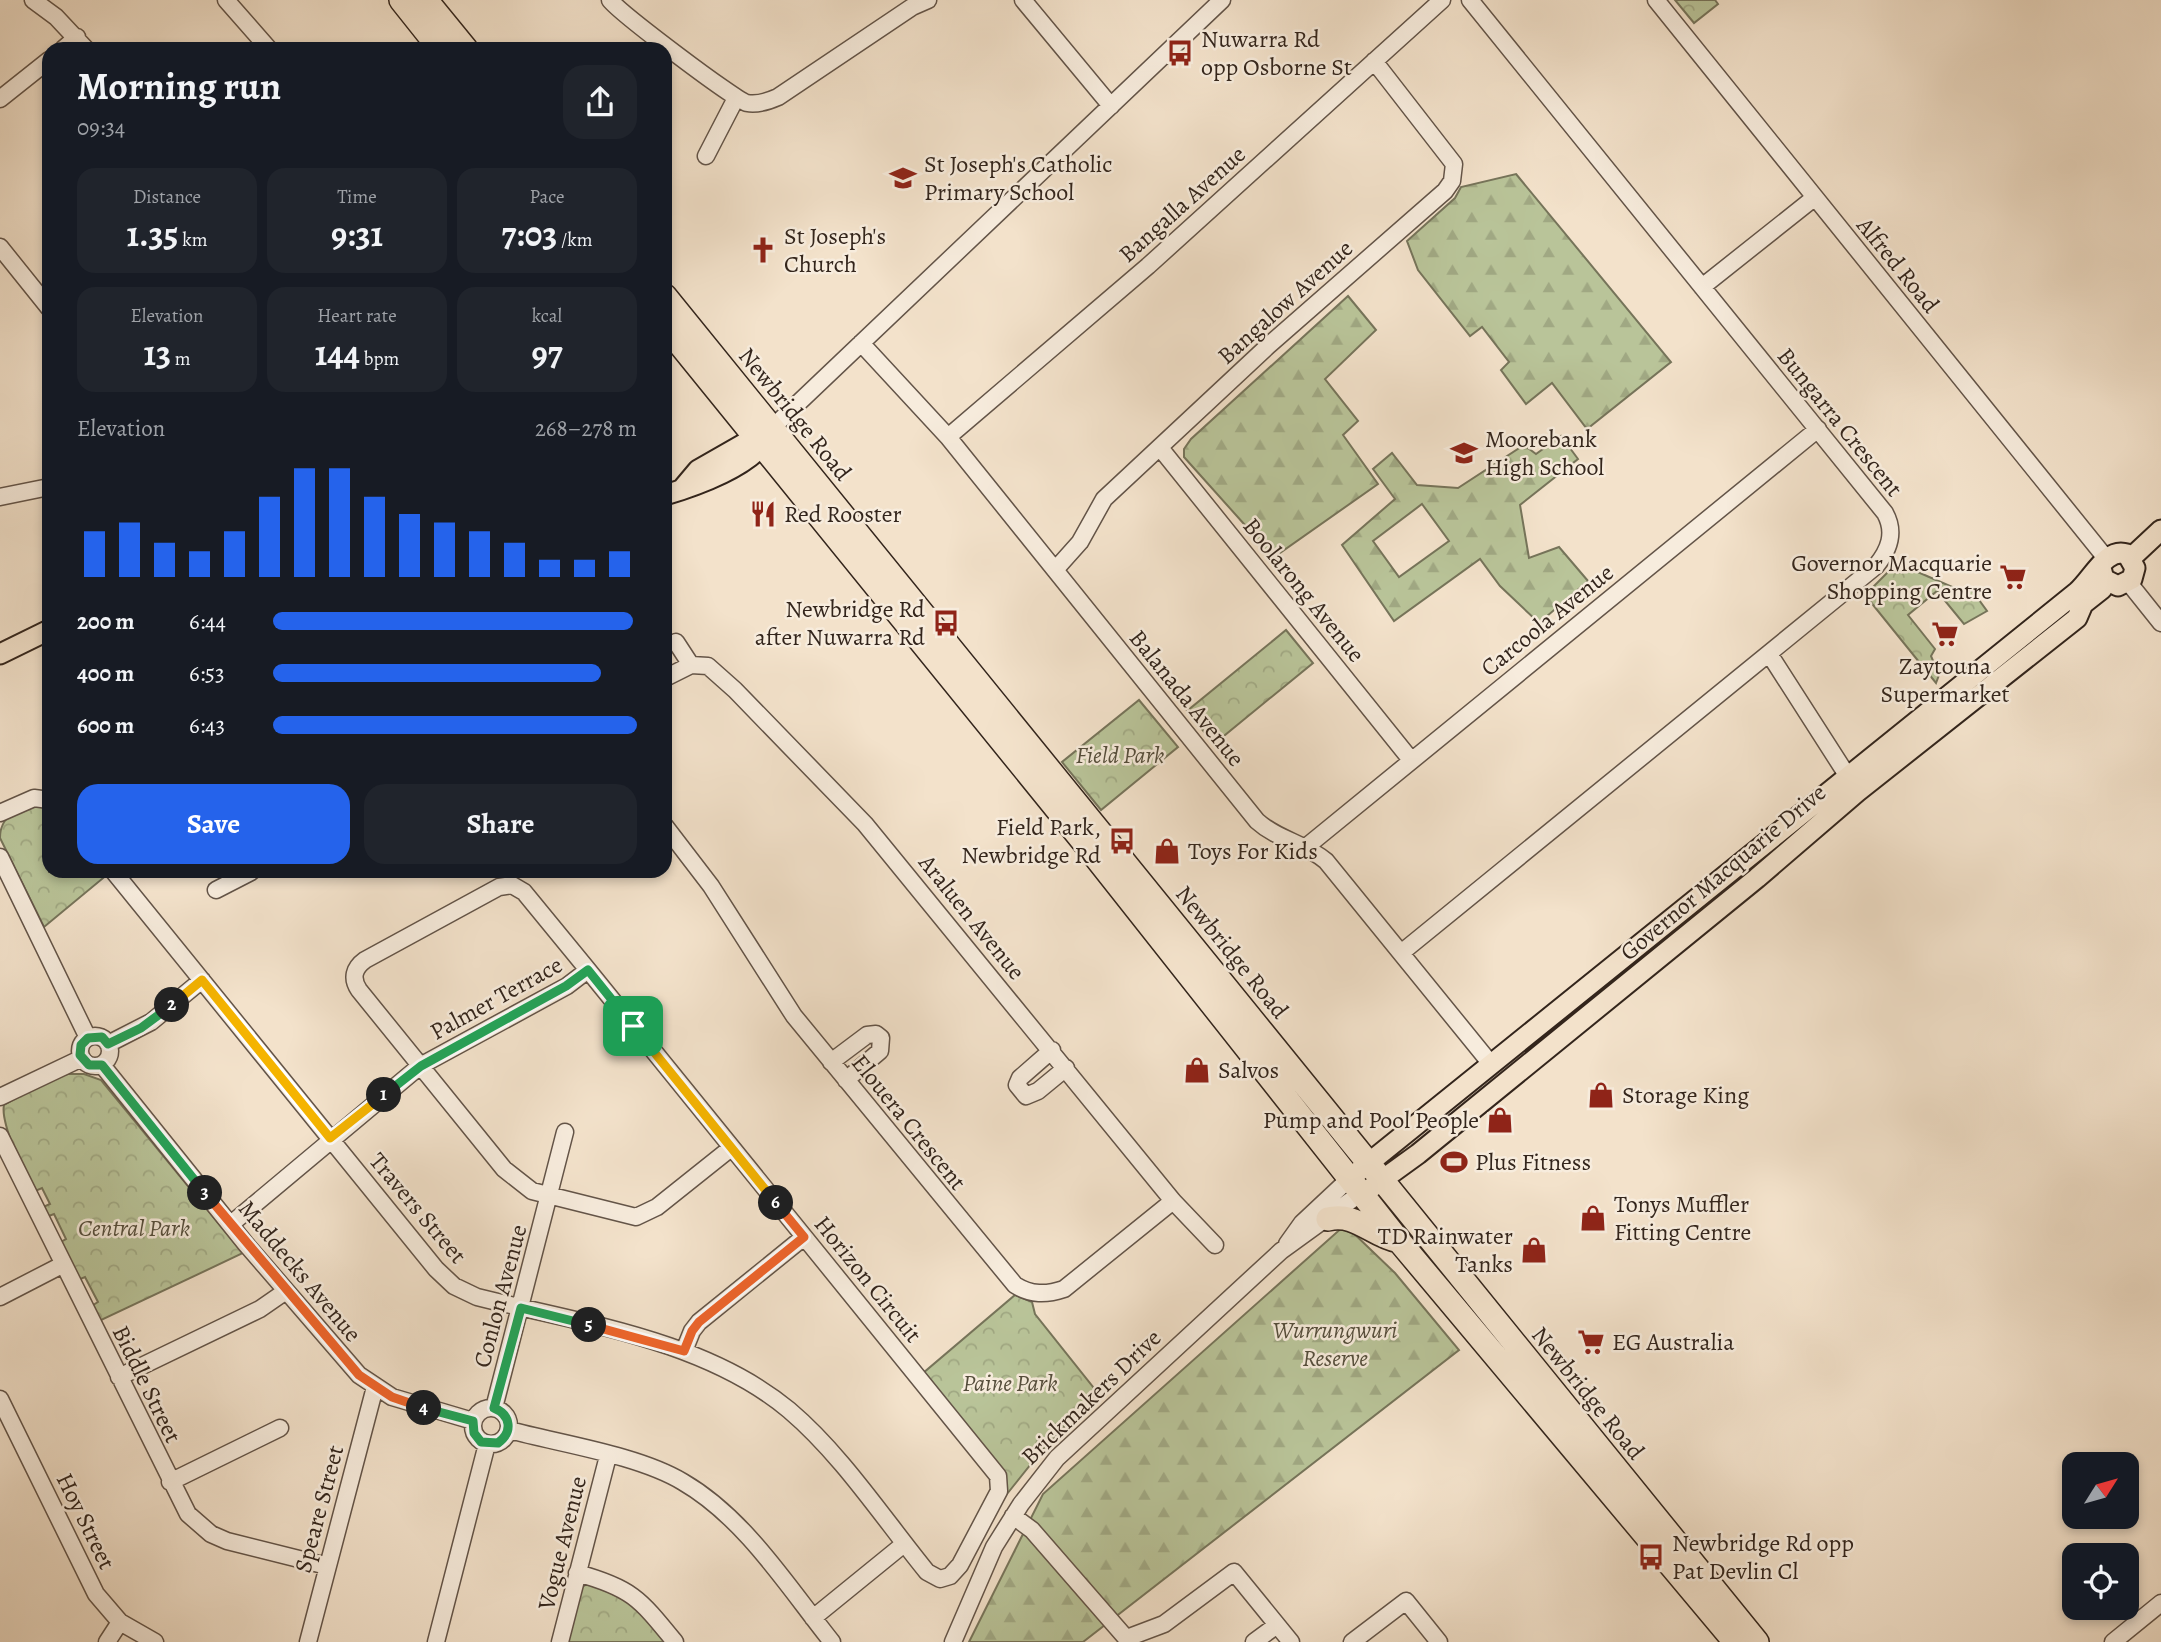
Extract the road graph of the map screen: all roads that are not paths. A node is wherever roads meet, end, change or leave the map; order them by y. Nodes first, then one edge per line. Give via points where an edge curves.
1 (33, 0) edge
2 (226, 0) edge
3 (401, 0) edge
4 (426, 0) edge
5 (610, 0) edge
6 (928, 0) edge
7 (1023, 0) edge
8 (1222, 0) edge
9 (1442, 0) edge
10 (1470, 0) edge
11 (1656, 0) edge
12 (80, 42) edge
13 (263, 42) edge
14 (434, 42) edge
15 (460, 42) edge
16 (661, 42) edge
17 (672, 50) edge
18 (1374, 61) junction
19 (42, 66) edge
20 (736, 98) junction
21 (0, 99) edge
22 (1111, 106) junction
23 (706, 156) dead end
24 (1814, 198) junction
25 (0, 247) edge
26 (1702, 287) junction
27 (42, 299) edge
28 (672, 306) edge
29 (672, 334) edge
30 (862, 343) junction
31 (1818, 429) junction
32 (763, 437) junction
33 (948, 438) junction
34 (1161, 449) junction
35 (42, 488) edge
36 (673, 492) edge
37 (0, 497) edge
38 (2161, 530) edge
39 (2131, 558) junction
40 (2103, 563) junction
41 (1055, 570) junction
42 (2120, 584) junction
43 (2161, 623) edge
44 (42, 633) edge
45 (676, 642) dead end
46 (0, 653) edge
47 (1770, 654) junction
48 (691, 666) junction
49 (672, 675) edge
50 (1412, 760) junction
51 (1852, 783) junction
52 (42, 799) edge
53 (0, 813) edge
54 (672, 835) edge
55 (1306, 847) junction
56 (0, 857) edge
57 (119, 878) edge
58 (239, 878) edge
59 (216, 890) dead end
60 (1401, 953) junction
61 (588, 970) junction
62 (202, 980) junction
63 (88, 1038) junction
64 (108, 1044) junction
65 (1052, 1050) junction
66 (82, 1058) junction
67 (831, 1062) junction
68 (1491, 1064) junction
69 (102, 1065) junction
70 (421, 1066) junction
71 (1066, 1068) junction
72 (846, 1080) junction
73 (0, 1097) edge
74 (565, 1132) dead end
75 (0, 1136) edge
76 (330, 1138) junction
77 (732, 1147) junction
78 (1369, 1162) junction
79 (1384, 1181) junction
80 (1355, 1186) junction
81 (550, 1196) junction
82 (1173, 1201) junction
83 (1328, 1219) junction
84 (230, 1224) junction
85 (804, 1237) junction
86 (1399, 1241) junction
87 (1215, 1245) dead end
88 (1281, 1251) junction
89 (62, 1265) junction
90 (286, 1291) junction
91 (0, 1297) edge
92 (521, 1308) junction
93 (684, 1351) junction
94 (119, 1377) junction
95 (375, 1387) junction
96 (0, 1399) edge
97 (494, 1408) junction
98 (473, 1421) junction
99 (280, 1428) dead end
100 (509, 1430) junction
101 (487, 1444) junction
102 (608, 1456) junction
103 (170, 1482) junction
104 (1013, 1516) junction
105 (904, 1544) junction
106 (327, 1566) junction
107 (577, 1573) junction
108 (2161, 1603) edge
109 (813, 1618) junction
110 (120, 1622) junction
111 (1164, 1624) junction
112 (1277, 1625) junction
113 (1124, 1640) edge
114 (107, 1642) edge
115 (155, 1642) edge
116 (308, 1642) edge
117 (436, 1642) edge
118 (560, 1642) edge
119 (675, 1642) edge
120 (832, 1642) edge
121 (953, 1642) edge
122 (1148, 1642) edge
123 (1254, 1642) edge
124 (1291, 1642) edge
125 (1352, 1642) edge
126 (1439, 1642) edge
127 (1735, 1642) edge
128 (1757, 1642) edge
129 (2113, 1642) edge

1 - 12 street
2 - 13 street
3 - 14 highway
4 - 15 highway
5 - 16 street
6 - 20 street via 778,97 766,103
7 - 22 street
8 - 22 street
9 - 18 street, Bangalla Avenue
10 - 26 street, Bungarra Crescent
11 - 24 street, Alfred Road
17 - 20 street
18 - 33 street, Bangalla Avenue via 1148,266
18 - 34 street, Bangalow Avenue via 1454,164 1452,181
19 - 21 street
20 - 23 street
22 - 30 street
24 - 26 street
24 - 40 street, Alfred Road
25 - 27 street
26 - 31 street, Bungarra Crescent
28 - 32 highway, Newbridge Road
29 - 32 highway, Newbridge Road
30 - 32 street
30 - 33 street, Balanada Avenue
31 - 47 street, Bungarra Crescent via 1885,513 1890,541 1875,566
31 - 50 street, Carcoola Avenue
32 - 36 main road via 698,470
32 - 78 highway, Newbridge Road
32 - 80 highway, Newbridge Road
33 - 41 street, Balanada Avenue
34 - 41 street, Bangalow Avenue via 1104,499 1080,542
34 - 50 street, Boolarong Avenue
35 - 37 street
38 - 39 main road
39 - 40 main road via 2115,552
39 - 42 main road via 2135,574
40 - 42 main road via 2104,579
40 - 51 main road, Governor Macquarie Drive via 2077,592
41 - 55 street, Balanada Avenue via 1257,821 1274,835
42 - 43 street
42 - 51 main road, Governor Macquarie Drive via 2093,595 2077,618
44 - 46 main road
45 - 48 street
47 - 51 street
47 - 60 street, Bungarra Crescent
48 - 49 street
48 - 65 street, Araluen Avenue via 708,666 735,690 865,824
50 - 55 street, Carcoola Avenue
51 - 68 main road, Governor Macquarie Drive
51 - 79 main road, Governor Macquarie Drive via 1757,878
52 - 53 street via 34,798
54 - 67 street, Elouera Crescent via 711,886 776,991
55 - 60 street, Balanada Avenue via 1326,861
56 - 63 street
57 - 62 street, Travers Street
58 - 59 street
60 - 68 street, Balanada Avenue
61 - 70 street, Palmer Terrace
61 - 70 street, Horizon Circuit via 524,892 508,884 365,960 355,972 355,985
61 - 77 street, Horizon Circuit
62 - 64 street via 150,1022
62 - 76 street, Travers Street
63 - 64 street via 102,1037
63 - 66 street via 81,1045
64 - 69 street via 109,1058
65 - 71 street, Araluen Avenue
65 - 71 street via 1020,1078 1020,1092 1026,1096 1035,1093
66 - 69 street via 89,1065
66 - 73 street
67 - 72 street, Elouera Crescent
67 - 72 street via 867,1035 881,1038 880,1051
68 - 78 main road, Governor Macquarie Drive
69 - 84 street, Maddecks Avenue
70 - 76 street, Palmer Terrace
70 - 81 street via 512,1178
71 - 82 street, Araluen Avenue
72 - 82 street, Elouera Crescent via 1006,1275 1024,1290 1053,1293 1075,1282
74 - 81 street, Conlon Avenue
75 - 89 street, Biddle Street
76 - 84 street, Palmer Terrace
76 - 92 street, Travers Street via 454,1286
77 - 81 street via 644,1215 621,1215
77 - 85 street, Horizon Circuit
78 - 79 highway, Newbridge Road
78 - 80 main road, Brickmakers Drive
79 - 80 main road, Governor Macquarie Drive
79 - 128 highway, Newbridge Road
80 - 83 street, Brickmakers Drive
80 - 86 highway, Newbridge Road
80 - 88 street, Brickmakers Drive via 1302,1223
81 - 92 street, Conlon Avenue
82 - 87 street, Araluen Avenue
83 - 86 highway via 1351,1218 1382,1238
83 - 88 street, Brickmakers Drive
84 - 90 street, Maddecks Avenue
85 - 93 street via 699,1322
85 - 105 street, Horizon Circuit via 1000,1481 997,1497 950,1576 940,1579 931,1575
86 - 127 highway, Newbridge Road
88 - 104 street, Brickmakers Drive via 1057,1458
89 - 91 street
89 - 94 street, Biddle Street
90 - 94 street via 260,1309
90 - 95 street, Maddecks Avenue via 345,1360
92 - 93 street, Travers Street
92 - 97 street, Conlon Avenue
93 - 105 street, Travers Street via 734,1373 789,1411 834,1457
94 - 103 street, Biddle Street
95 - 98 street, Maddecks Avenue via 411,1405
95 - 106 street, Speare Street
96 - 110 street, Hoy Street via 96,1594
97 - 98 street via 479,1412
97 - 100 street via 508,1419
98 - 101 street via 474,1433
99 - 103 street
100 - 101 street via 498,1443
100 - 102 street
101 - 117 street
102 - 107 street, Vogue Avenue
102 - 109 street via 660,1471 702,1494 738,1526
103 - 106 street, Biddle Street via 188,1514 211,1534
104 - 113 street via 1050,1551
104 - 121 street, Brickmakers Drive via 994,1547
105 - 109 street
106 - 116 street, Speare Street
107 - 118 street, Vogue Avenue
107 - 119 street via 627,1590
108 - 129 street
109 - 120 street
110 - 114 street
110 - 115 street, Hoy Street
111 - 112 street via 1234,1572
111 - 113 street
111 - 122 street
112 - 123 street
112 - 124 street
125 - 126 street via 1406,1601

